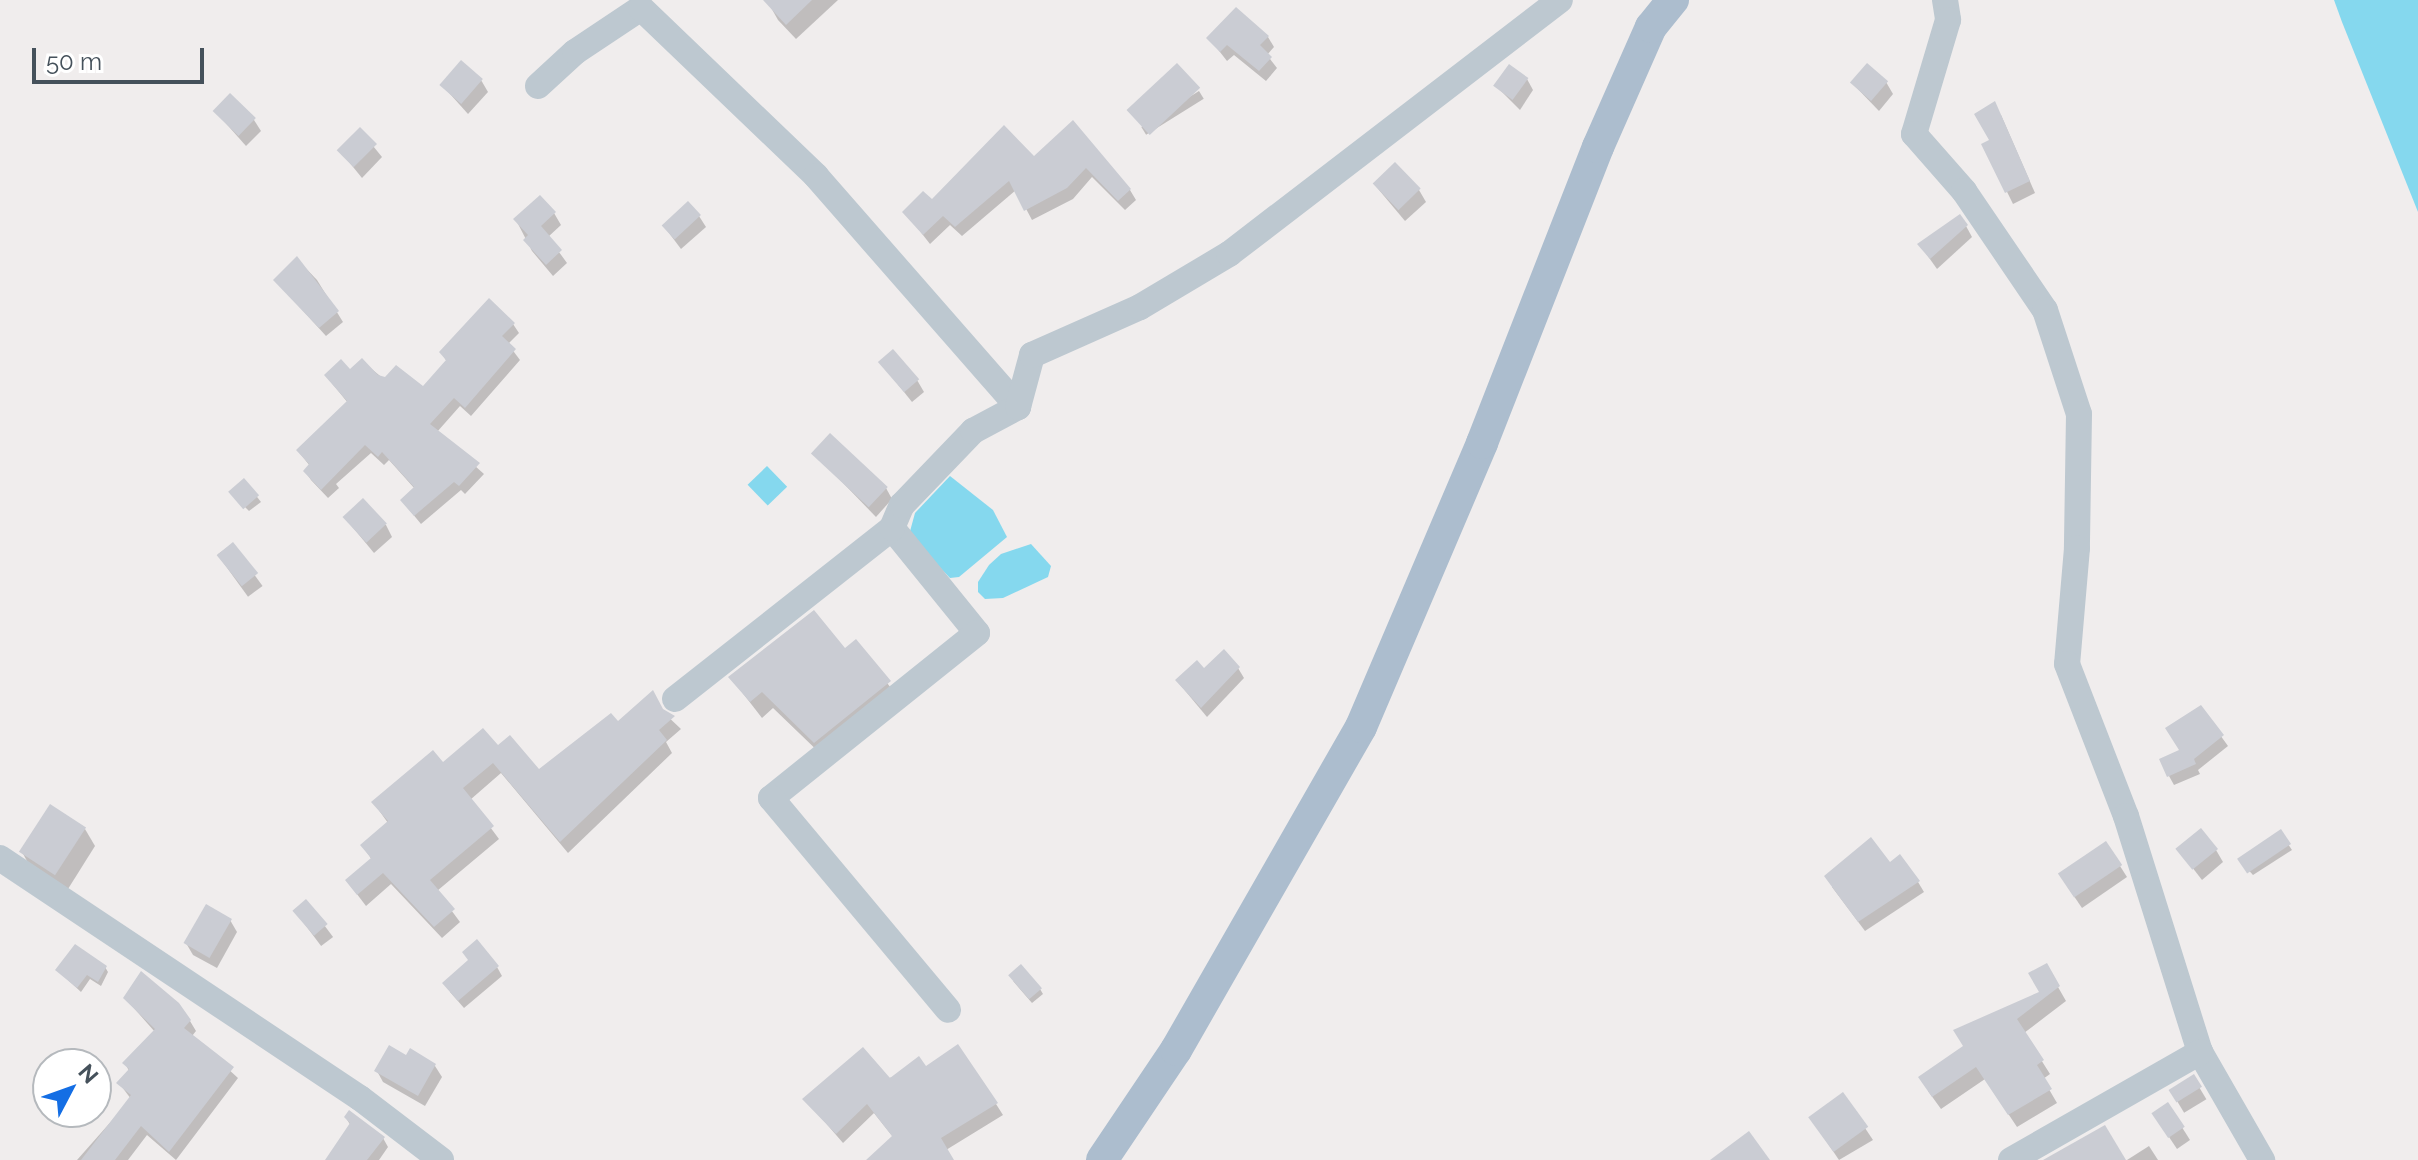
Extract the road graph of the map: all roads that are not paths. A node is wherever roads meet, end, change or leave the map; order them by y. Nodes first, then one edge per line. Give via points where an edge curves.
1 (1560, 0) edge
2 (1673, 0) edge
3 (1945, 0) edge
4 (538, 86) dead end
5 (1018, 407) junction
6 (892, 528) junction
7 (675, 699) dead end
8 (0, 858) edge
9 (948, 1010) dead end
10 (2200, 1052) junction
11 (441, 1160) edge
12 (1102, 1160) edge
13 (2011, 1160) edge
14 (2262, 1160) edge

1 - 5 street via 1229,254 1140,307 1032,355
2 - 12 main road via 1651,27 1603,135 1482,443 1361,727 1176,1050
3 - 10 street via 1948,20 1914,134 1964,191 2045,310 2079,414 2077,548 2067,664 2126,816
4 - 5 street via 575,52 641,8 816,176
5 - 6 street via 973,431 902,505
6 - 7 street
6 - 9 street via 977,633 771,798
8 - 11 street via 360,1098
10 - 13 street
10 - 14 street

